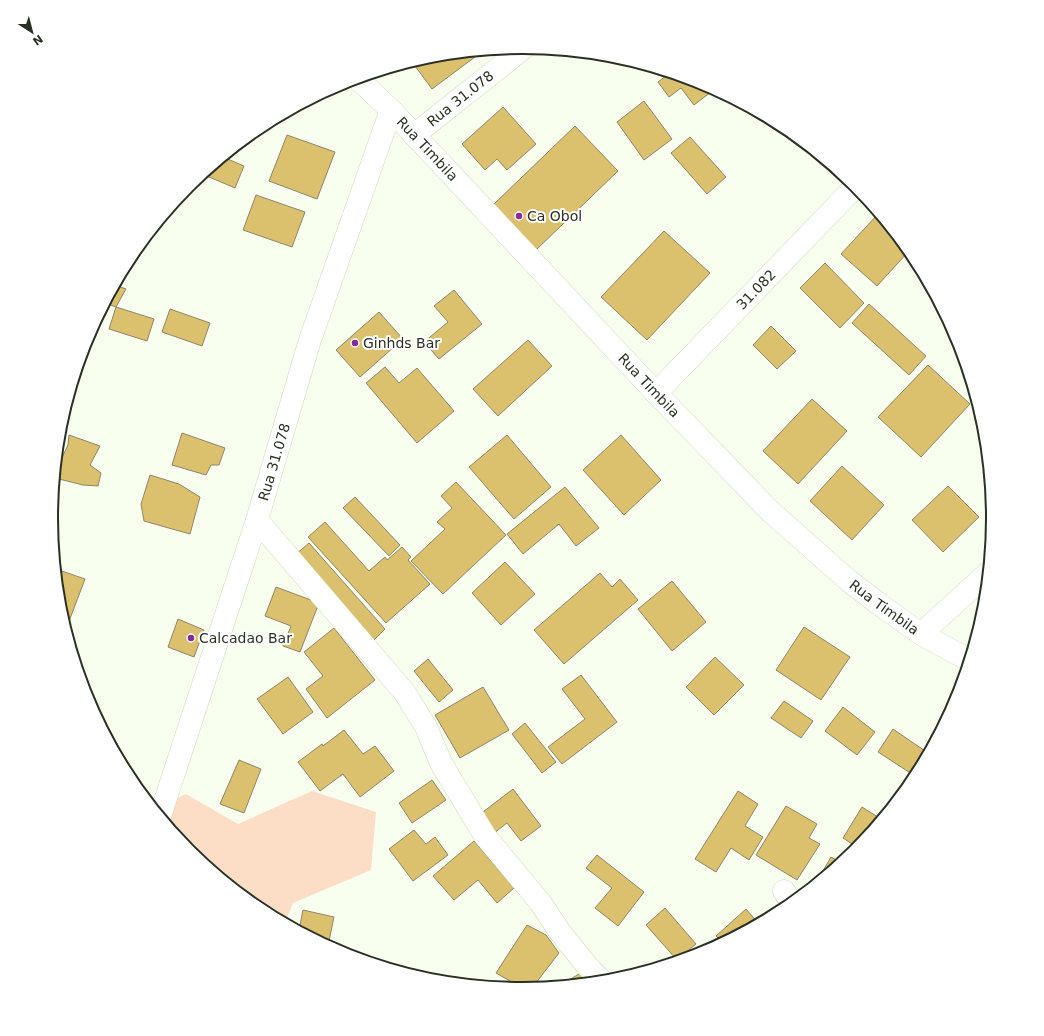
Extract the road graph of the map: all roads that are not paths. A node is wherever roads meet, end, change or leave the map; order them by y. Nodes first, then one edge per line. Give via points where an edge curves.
1 (516, 54) edge
2 (362, 83) edge
3 (391, 110) junction
4 (414, 135) junction
5 (851, 191) edge
6 (656, 393) junction
7 (256, 520) junction
8 (982, 578) edge
9 (921, 634) junction
10 (964, 657) edge
11 (162, 810) edge
12 (597, 976) edge

1 - 4 street, Rua 31.078
2 - 3 street, Rua Timbila
3 - 4 street, Rua Timbila
3 - 7 street, Rua 31.078 via 310,340
4 - 6 street, Rua Timbila
5 - 6 street, 31.082
6 - 9 street, Rua Timbila via 770,511 849,581
7 - 11 street, Rua 31.078
7 - 12 street via 405,693 426,727 441,763 485,836
8 - 9 street
9 - 10 street, Rua Timbila

